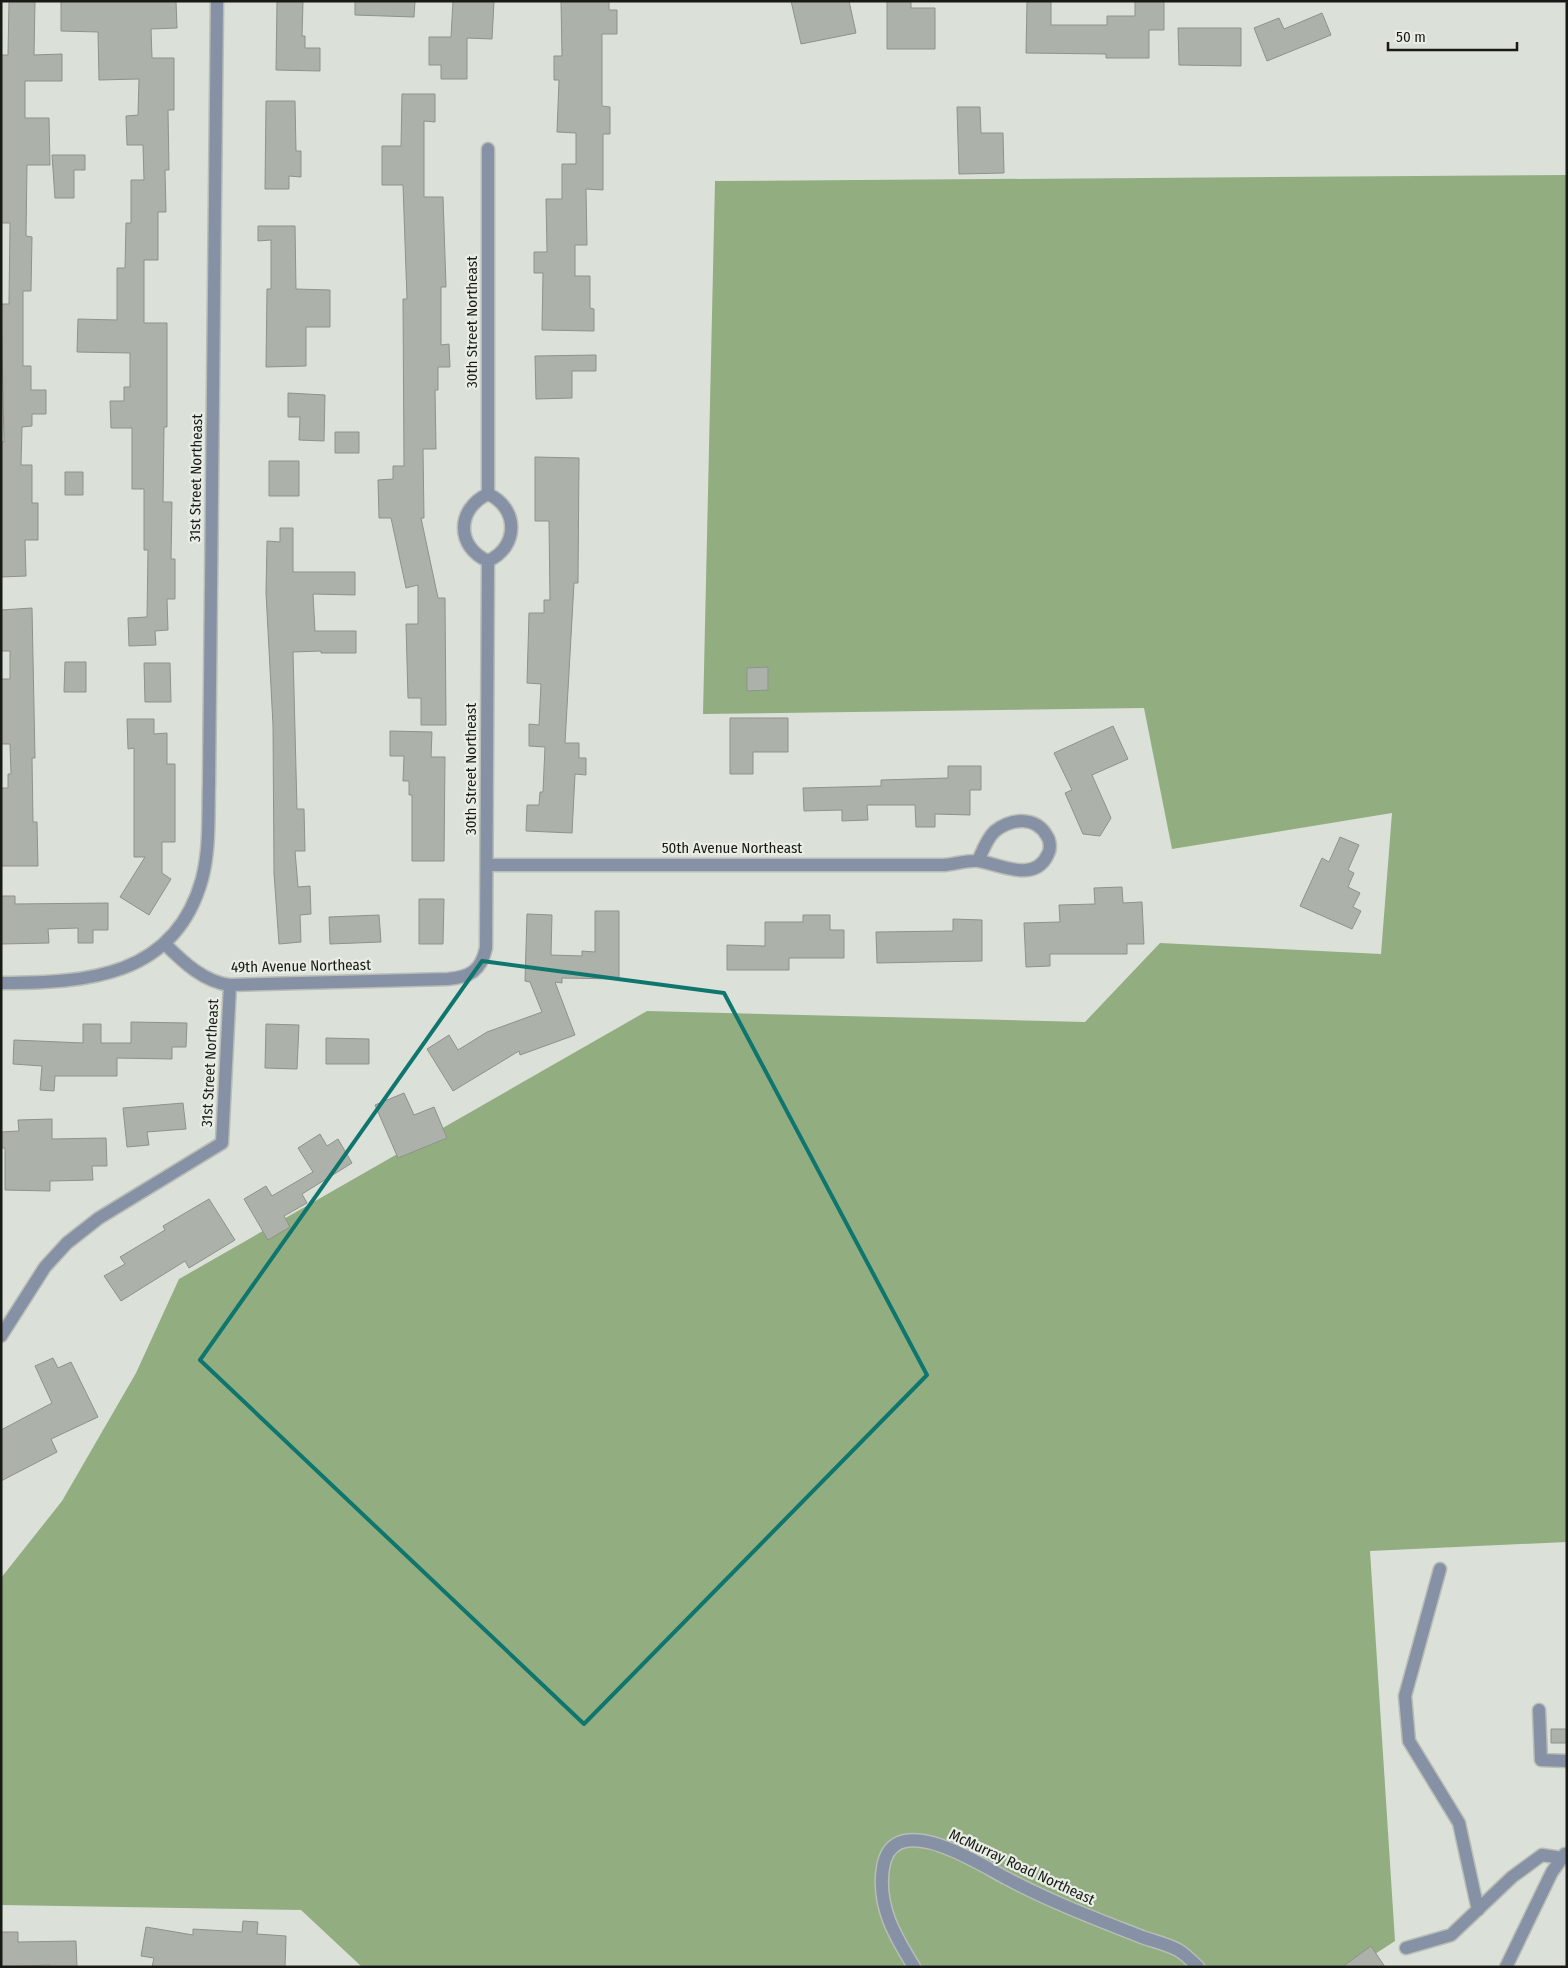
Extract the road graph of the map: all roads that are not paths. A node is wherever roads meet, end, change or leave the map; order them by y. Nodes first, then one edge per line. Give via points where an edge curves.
1 (217, 1) edge
2 (488, 149) dead end
3 (488, 494) junction
4 (488, 561) junction
5 (978, 861) junction
6 (487, 865) junction
7 (165, 944) junction
8 (474, 973) joint
9 (1, 983) edge
10 (230, 985) junction
11 (1, 1336) edge
12 (1440, 1569) dead end
13 (1539, 1710) dead end
14 (1567, 1761) edge
15 (1564, 1855) edge
16 (1478, 1910) junction
17 (1406, 1948) dead end
18 (914, 1967) edge
19 (1198, 1967) edge
20 (1506, 1967) edge

1 - 7 street, 31st Street Northeast via 207,853 196,898
2 - 3 street, 30th Street Northeast
3 - 4 street via 506,508 512,530 507,546
3 - 4 street via 473,503 463,527 473,552
4 - 6 street, 30th Street Northeast
5 - 5 street, 50th Avenue Northeast via 1013,871 1027,870 1048,854 1050,840 1043,827 1019,820 993,833
5 - 6 street, 50th Avenue Northeast via 944,865
6 - 8 street, 30th Street Northeast via 486,948 482,963
7 - 9 street via 142,961 107,975
7 - 10 street, 49th Avenue Northeast via 203,976
8 - 10 street, 49th Avenue Northeast via 448,979
10 - 11 street, 31st Street Northeast via 222,1143 99,1218 66,1242 45,1267
12 - 16 street via 1405,1696 1409,1741 1458,1823
13 - 14 street via 1541,1760
15 - 16 street via 1542,1855 1512,1877
15 - 20 street via 1552,1872
16 - 17 street via 1451,1935
18 - 19 street, McMurray Road Northeast via 884,1910 882,1876 889,1851 894,1845 910,1840 942,1846 1057,1903 1178,1950

